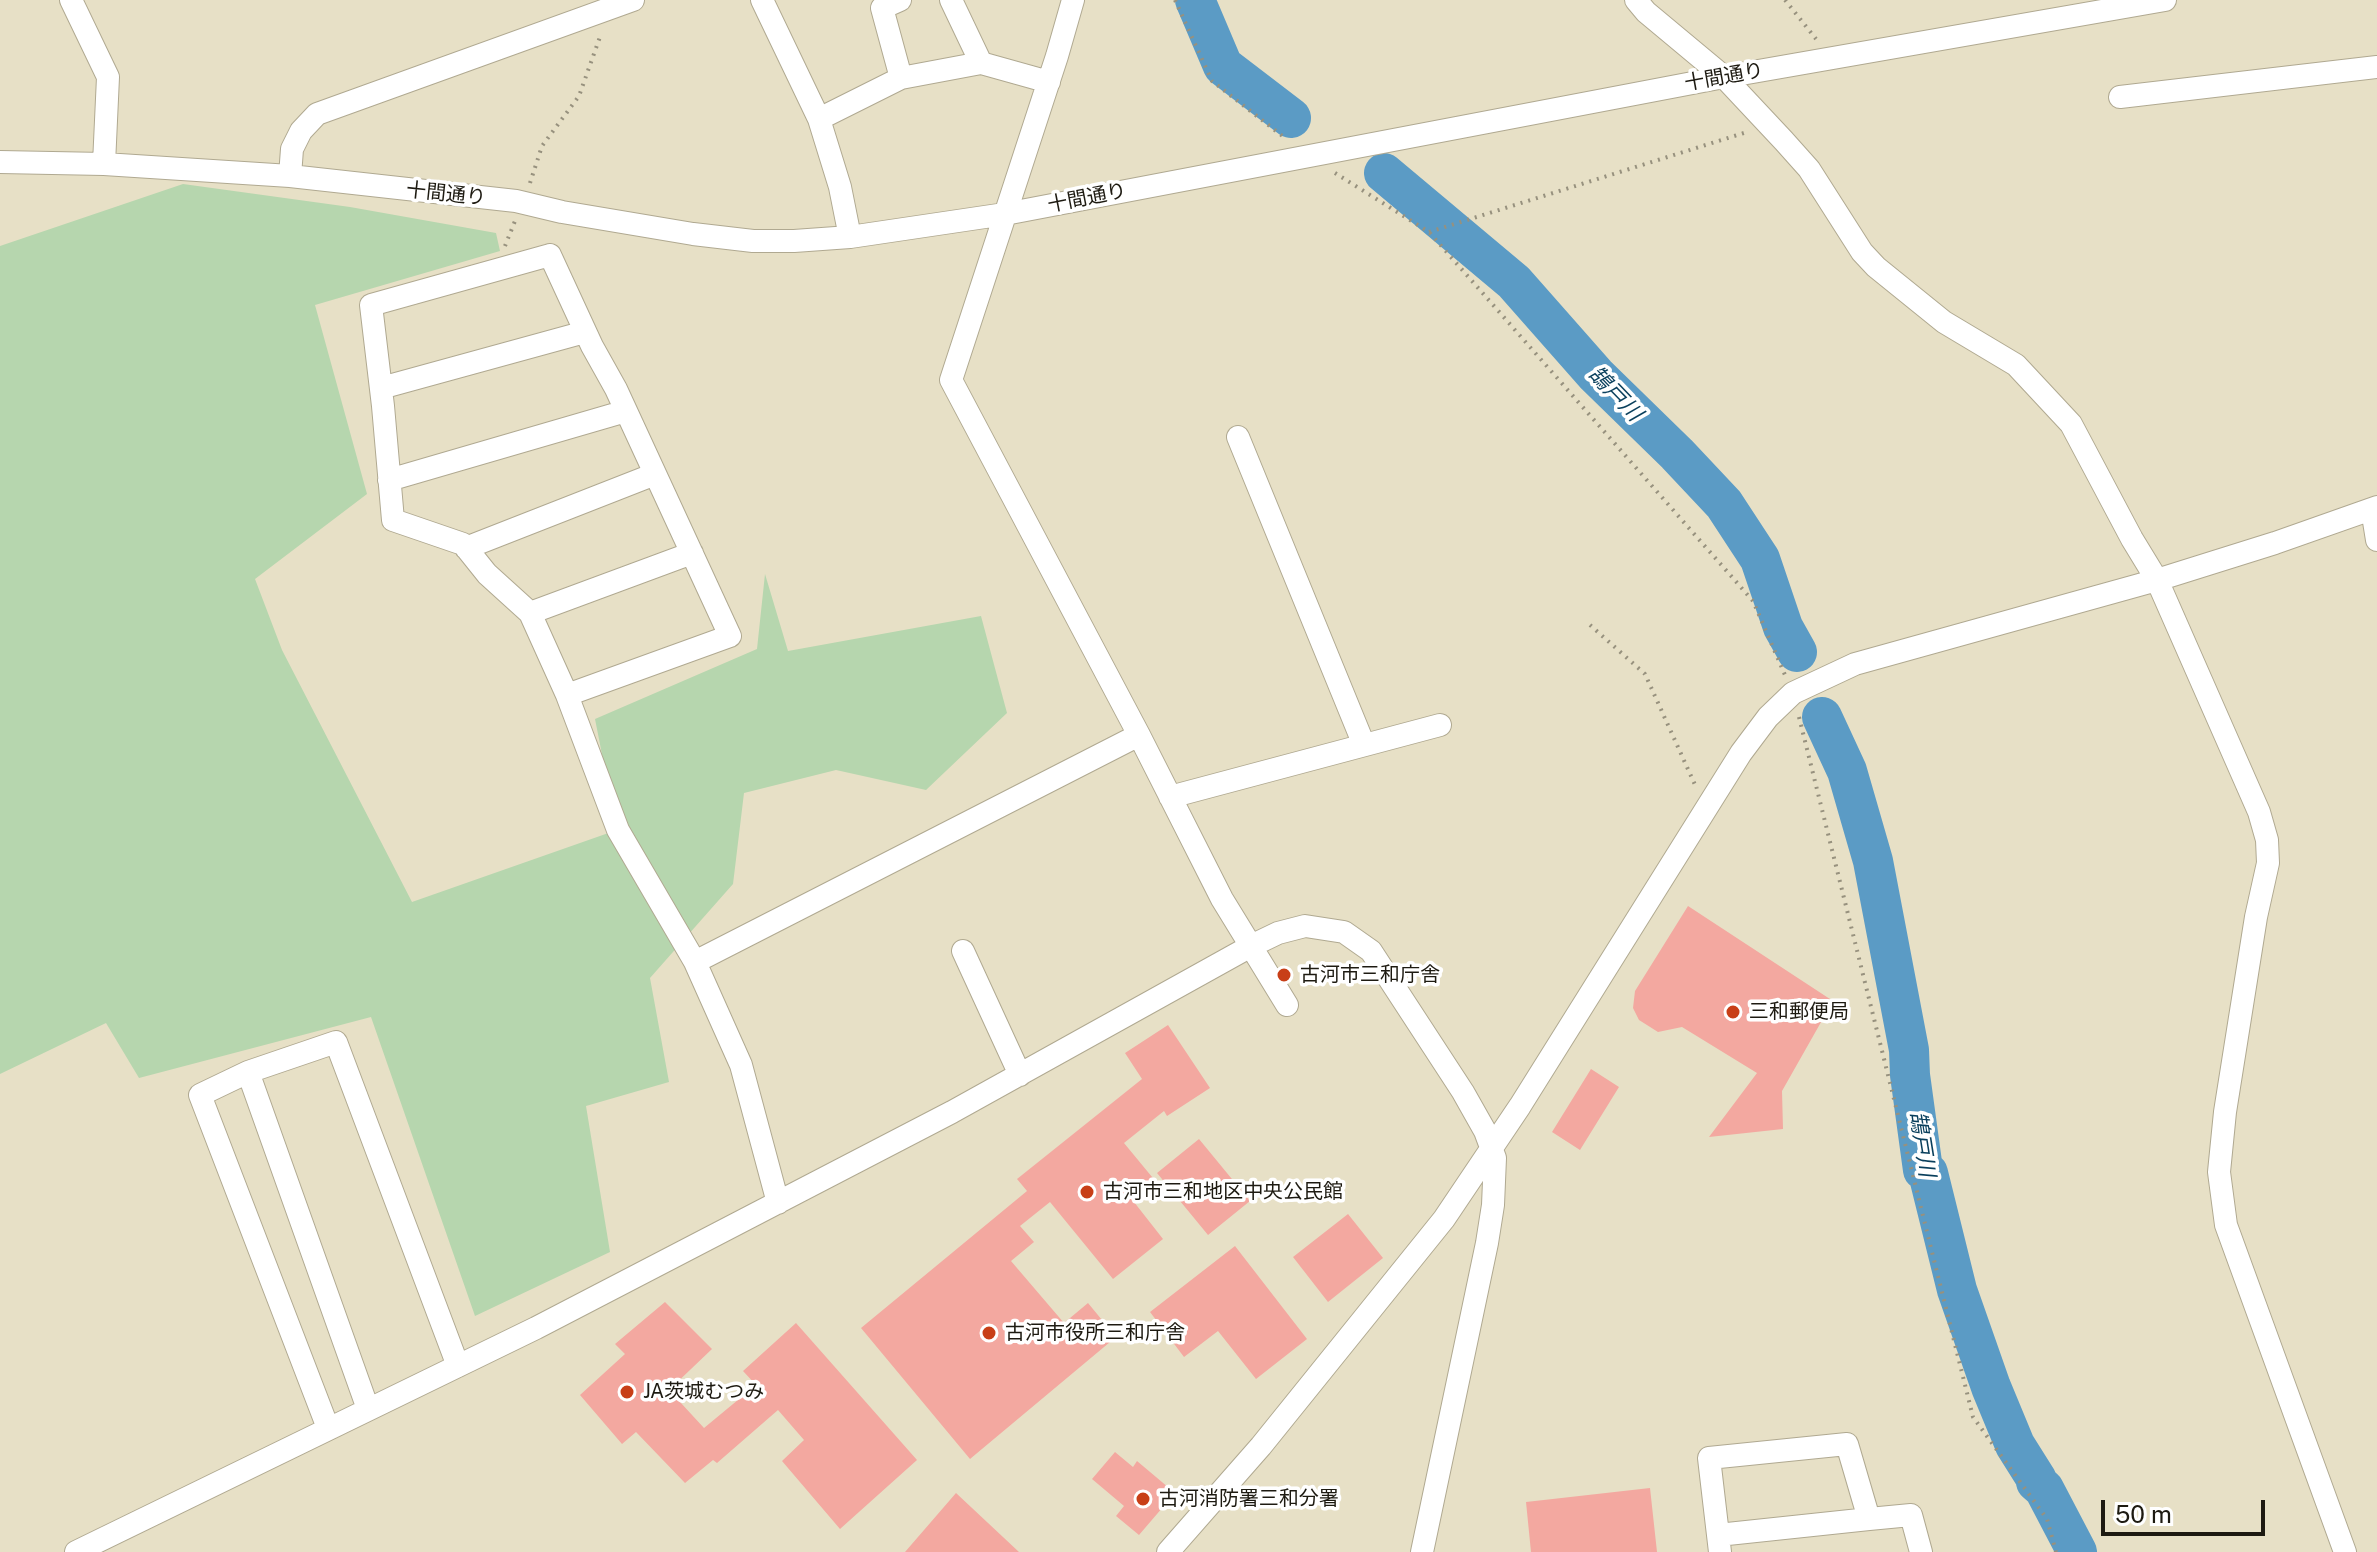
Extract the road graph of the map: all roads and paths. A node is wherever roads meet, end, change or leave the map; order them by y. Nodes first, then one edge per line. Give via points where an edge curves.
1 (71, 0) edge
2 (633, 0) edge
3 (762, 0) edge
4 (900, 0) edge
5 (951, 0) edge
6 (1073, 0) edge
7 (1175, 0) edge
8 (1636, 0) edge
9 (1785, 0) edge
10 (2165, 0) edge
11 (610, 8) junction
12 (1831, 58) junction
13 (981, 63) junction
14 (2377, 67) edge
15 (1724, 77) junction
16 (901, 78) junction
17 (1049, 82) junction
18 (2120, 97) dead end
19 (819, 119) junction
20 (1769, 125) junction
21 (1307, 156) junction
22 (0, 162) edge
23 (104, 164) junction
24 (290, 176) junction
25 (523, 203) junction
26 (1005, 214) junction
27 (1429, 232) junction
28 (850, 237) junction
29 (495, 271) junction
30 (585, 332) junction
31 (381, 388) junction
32 (626, 411) junction
33 (1238, 437) dead end
34 (655, 474) junction
35 (389, 480) junction
36 (2374, 508) edge
37 (2377, 540) edge
38 (466, 548) junction
39 (692, 553) junction
40 (2157, 580) junction
41 (530, 613) junction
42 (1590, 625) dead end
43 (1793, 693) junction
44 (567, 695) junction
45 (1440, 725) dead end
46 (1139, 735) junction
47 (1364, 745) junction
48 (1170, 797) junction
49 (1706, 811) junction
50 (1251, 946) junction
51 (963, 951) dead end
52 (695, 962) junction
53 (1287, 1005) dead end
54 (248, 1072) junction
55 (1020, 1075) junction
56 (1492, 1148) junction
57 (778, 1203) junction
58 (458, 1366) junction
59 (368, 1409) junction
60 (328, 1428) junction
61 (1869, 1519) junction
62 (1719, 1543) edge
63 (76, 1552) edge
64 (1168, 1552) edge
65 (1422, 1552) edge
66 (1921, 1552) edge
67 (2056, 1552) edge
68 (2345, 1552) edge

1 - 23 street via 108,77
2 - 11 street
3 - 19 street
4 - 16 street via 882,8
5 - 13 street
6 - 17 street
7 - 21 path via 1212,81
8 - 15 street
9 - 12 path
10 - 12 street, 十間通り
11 - 24 street via 317,114 292,149
11 - 25 path via 579,96 542,146
12 - 15 street, 十間通り
13 - 16 street
13 - 17 street
14 - 18 street
15 - 20 street
15 - 21 street, 十間通り
16 - 19 street
17 - 26 street
19 - 28 street
20 - 27 path
20 - 40 street via 1809,169 1876,267 1944,322 2016,365 2071,424
21 - 26 street, 十間通り
21 - 27 path
22 - 23 street, 十間通り
23 - 24 street, 十間通り
24 - 25 street, 十間通り
25 - 28 street, 十間通り via 753,241
25 - 29 path
26 - 28 street, 十間通り
26 - 46 street via 951,380
27 - 43 path via 1753,601
29 - 30 street via 550,255
29 - 31 street via 371,305
30 - 31 street
30 - 32 street
31 - 35 street
32 - 34 street
32 - 35 street
33 - 47 street
34 - 38 street
34 - 39 street
35 - 38 street via 393,520
36 - 37 street
36 - 40 street
38 - 41 street
39 - 41 street
39 - 44 street via 730,636
40 - 43 street via 1855,664
40 - 68 street via 2267,840 2268,863 2219,1172 2226,1225
41 - 44 street
42 - 49 path via 1645,674
43 - 49 street via 1741,753
43 - 67 path via 1973,1417 2047,1519
44 - 52 street via 618,830
45 - 47 street
46 - 48 street
46 - 52 street
47 - 48 street
48 - 50 street
49 - 56 street
50 - 53 street
50 - 55 street
50 - 56 street via 1305,926 1344,932 1371,951 1463,1092
51 - 55 street
52 - 57 street via 741,1065
54 - 58 street via 336,1042
54 - 59 street
54 - 60 street via 200,1095
55 - 57 street
56 - 64 street via 1434,1231
56 - 65 street via 1487,1243
57 - 58 street
58 - 59 street
59 - 60 street
60 - 63 street
61 - 62 street
61 - 62 street via 1847,1444 1709,1458
61 - 66 street via 1911,1515

